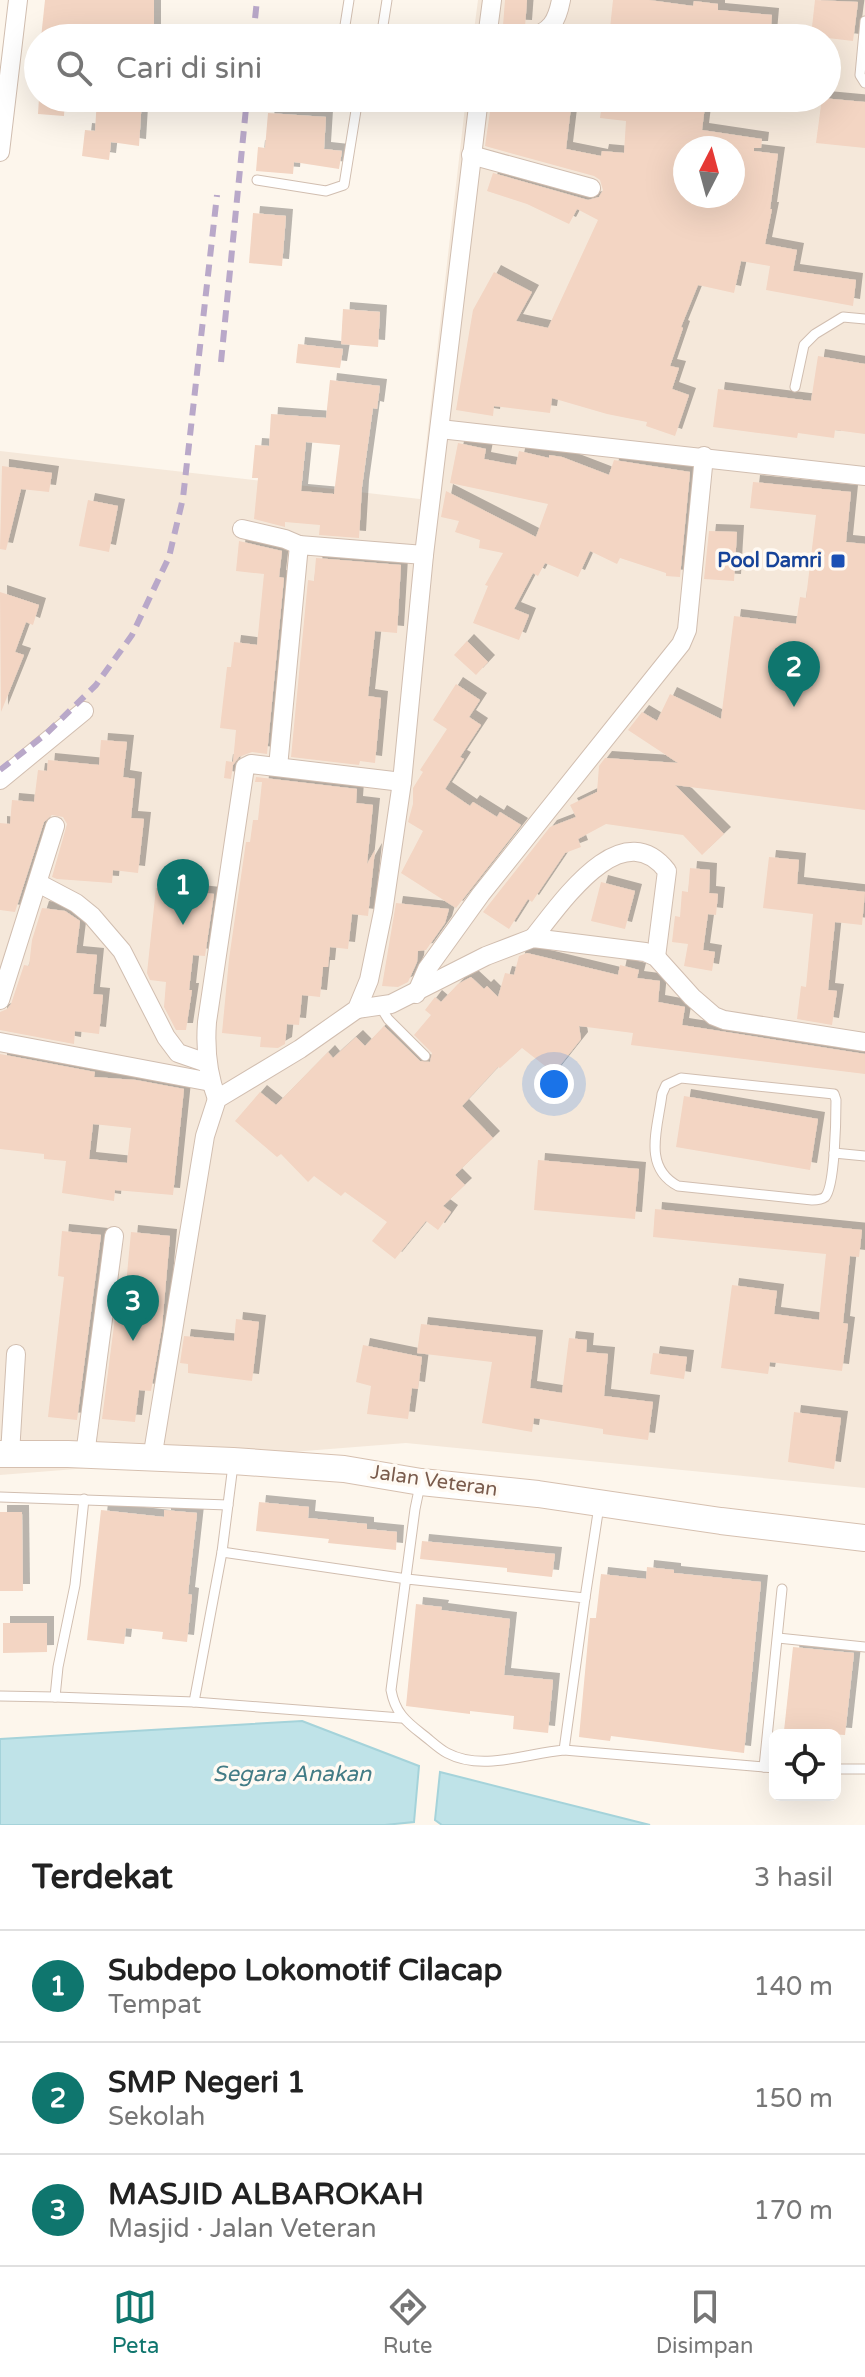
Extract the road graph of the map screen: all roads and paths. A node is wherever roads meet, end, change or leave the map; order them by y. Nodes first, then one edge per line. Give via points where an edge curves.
1 (18, 0) edge
2 (349, 0) edge
3 (387, 0) edge
4 (492, 0) edge
5 (561, 0) edge
6 (865, 21) edge
7 (345, 24) edge
8 (383, 24) edge
9 (489, 24) edge
10 (554, 24) edge
11 (865, 83) edge
12 (356, 112) edge
13 (477, 112) edge
14 (0, 146) edge
15 (471, 155) junction
16 (257, 180) dead end
17 (591, 188) dead end
18 (865, 319) edge
19 (795, 387) dead end
20 (440, 429) junction
21 (704, 456) junction
22 (865, 476) edge
23 (242, 529) dead end
24 (299, 545) junction
25 (424, 555) junction
26 (84, 711) dead end
27 (278, 767) junction
28 (0, 780) edge
29 (402, 782) junction
30 (55, 826) dead end
31 (38, 883) junction
32 (533, 938) junction
33 (656, 957) junction
34 (416, 994) junction
35 (0, 1000) edge
36 (380, 1006) junction
37 (357, 1009) junction
38 (0, 1042) edge
39 (865, 1042) edge
40 (425, 1056) dead end
41 (207, 1063) junction
42 (214, 1090) junction
43 (834, 1153) junction
44 (865, 1156) edge
45 (114, 1236) dead end
46 (16, 1354) dead end
47 (5, 1454) edge
48 (85, 1455) junction
49 (152, 1459) junction
50 (233, 1461) junction
51 (421, 1482) junction
52 (0, 1497) edge
53 (84, 1499) junction
54 (599, 1504) junction
55 (228, 1505) junction
56 (865, 1538) edge
57 (222, 1552) junction
58 (407, 1579) junction
59 (782, 1589) dead end
60 (585, 1598) junction
61 (778, 1638) junction
62 (865, 1647) edge
63 (0, 1696) edge
64 (55, 1697) junction
65 (194, 1702) junction
66 (401, 1718) junction
67 (772, 1729) edge
68 (564, 1750) junction
69 (769, 1768) edge
70 (841, 1769) edge
71 (865, 1769) edge

1 - 14 street
2 - 7 lane
3 - 8 lane
4 - 9 street
5 - 10 street
6 - 11 lane via 860,75
12 - 16 lane via 344,185 326,191
13 - 15 street
15 - 17 street
15 - 20 street
18 - 19 lane via 843,317 815,334 804,345
20 - 21 street
20 - 25 street
21 - 22 street
21 - 34 street via 687,630 681,644 481,894 427,969
23 - 24 street
24 - 25 street
24 - 27 street
25 - 29 street
26 - 28 street
27 - 29 street
27 - 41 street via 251,764 241,782 207,1022
29 - 37 street via 376,951
30 - 31 street
31 - 35 street
31 - 41 street via 92,916 122,951 178,1053
32 - 33 street
32 - 33 street via 600,862 628,853 645,855 667,871
32 - 34 street via 486,956
33 - 39 street via 714,1016
34 - 36 street
36 - 37 street
36 - 40 lane
37 - 42 street via 300,1049
38 - 42 street
41 - 42 street
42 - 49 street
43 - 43 lane via 827,1194 817,1200 678,1186 666,1180 654,1160 662,1094 666,1085 681,1078 830,1092 836,1100
43 - 44 lane
45 - 48 street
46 - 47 street
47 - 48 main road, Jalan Veteran
48 - 49 main road, Jalan Veteran
49 - 50 main road, Jalan Veteran
50 - 51 main road, Jalan Veteran via 344,1469
50 - 55 lane
51 - 54 main road, Jalan Veteran
51 - 58 lane
52 - 53 lane
53 - 55 lane
53 - 64 lane
54 - 56 main road, Jalan Veteran
54 - 60 lane
55 - 57 lane
57 - 58 lane
57 - 65 lane
58 - 60 lane
58 - 66 lane via 391,1690
59 - 61 lane
60 - 68 lane
61 - 62 lane
61 - 67 lane
63 - 64 lane
64 - 65 lane
65 - 66 lane
66 - 68 lane via 447,1753 470,1762
68 - 69 lane
70 - 71 lane

